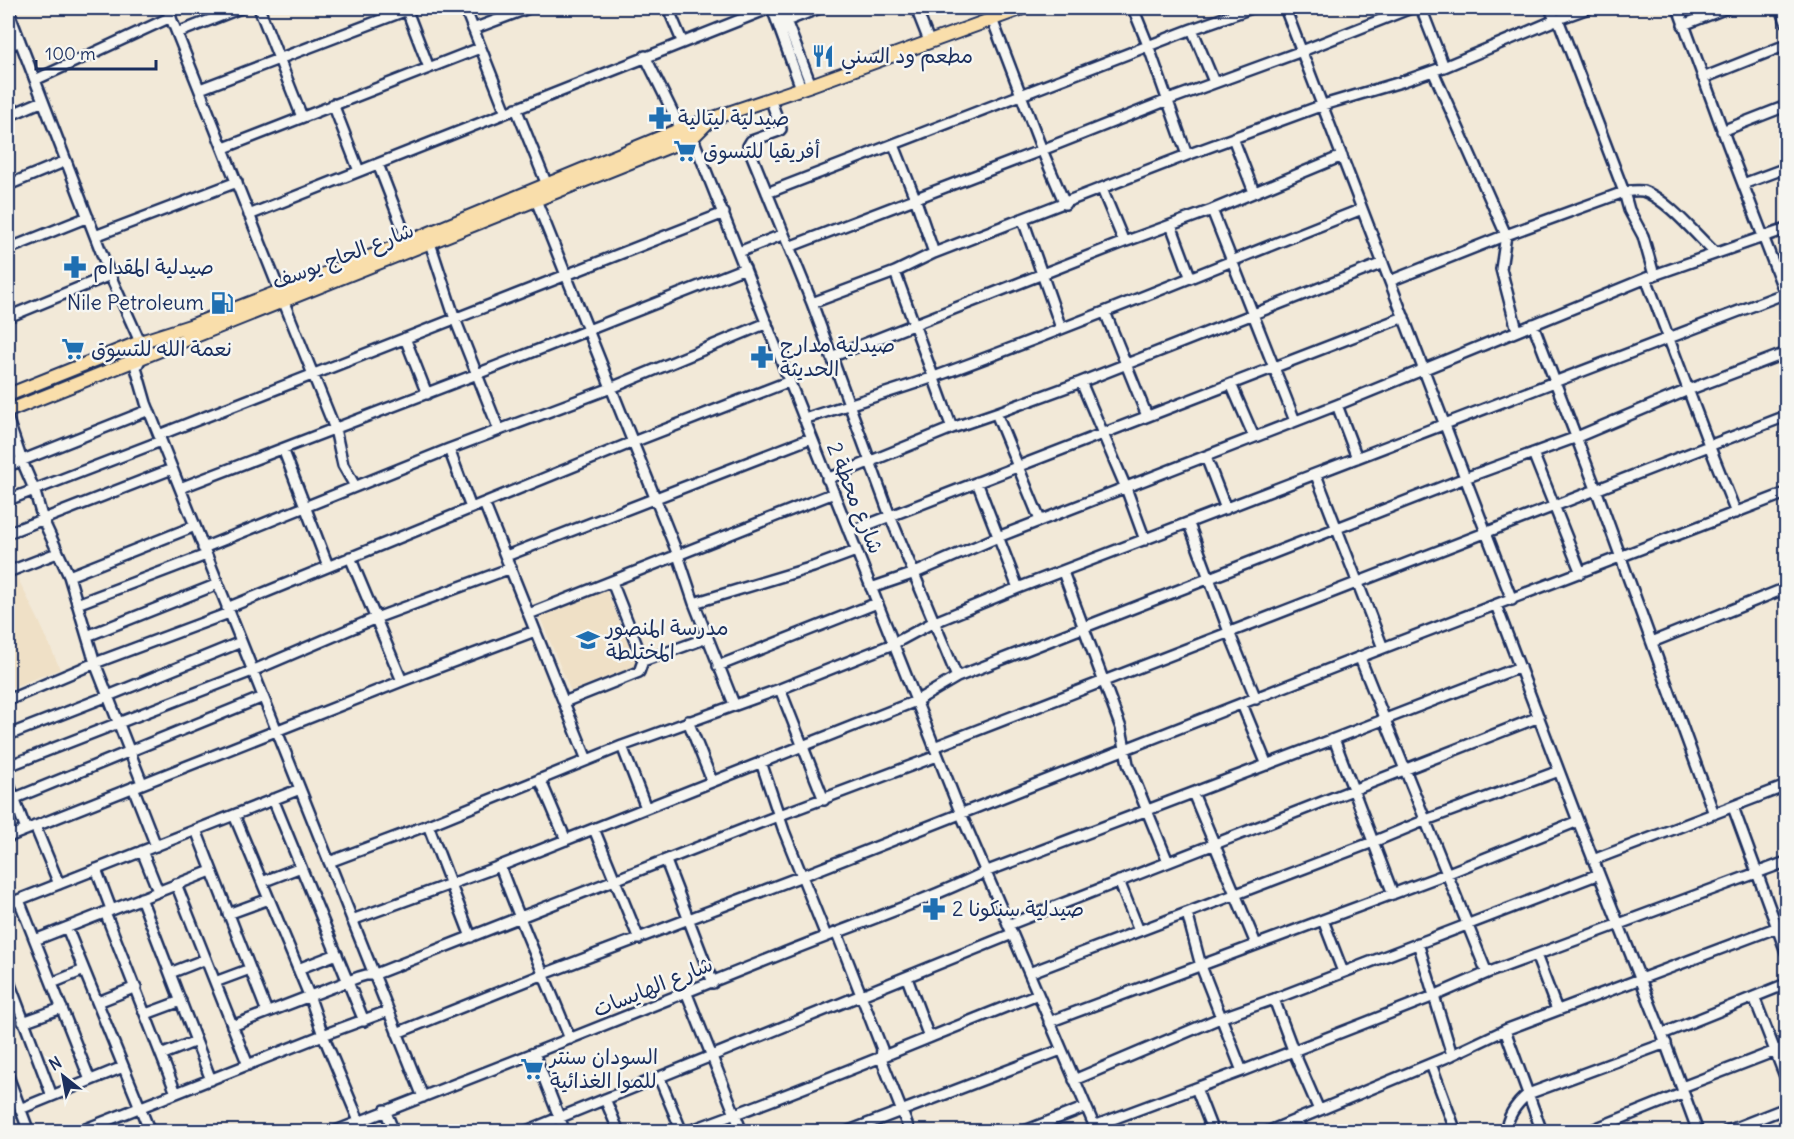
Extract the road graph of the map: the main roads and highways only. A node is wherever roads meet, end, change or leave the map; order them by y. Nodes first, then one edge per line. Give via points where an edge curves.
1 (1023, 8) edge
2 (687, 131) junction
3 (281, 296) junction
4 (8, 395) edge
5 (8, 411) edge

1 - 2 main road via 714,117
2 - 3 main road, شارع الحاج يوسف
2 - 3 main road, شارع الحاج يوسف via 536,200
3 - 4 main road, شارع الحاج يوسف via 140,342
3 - 5 main road, شارع الحاج يوسف

